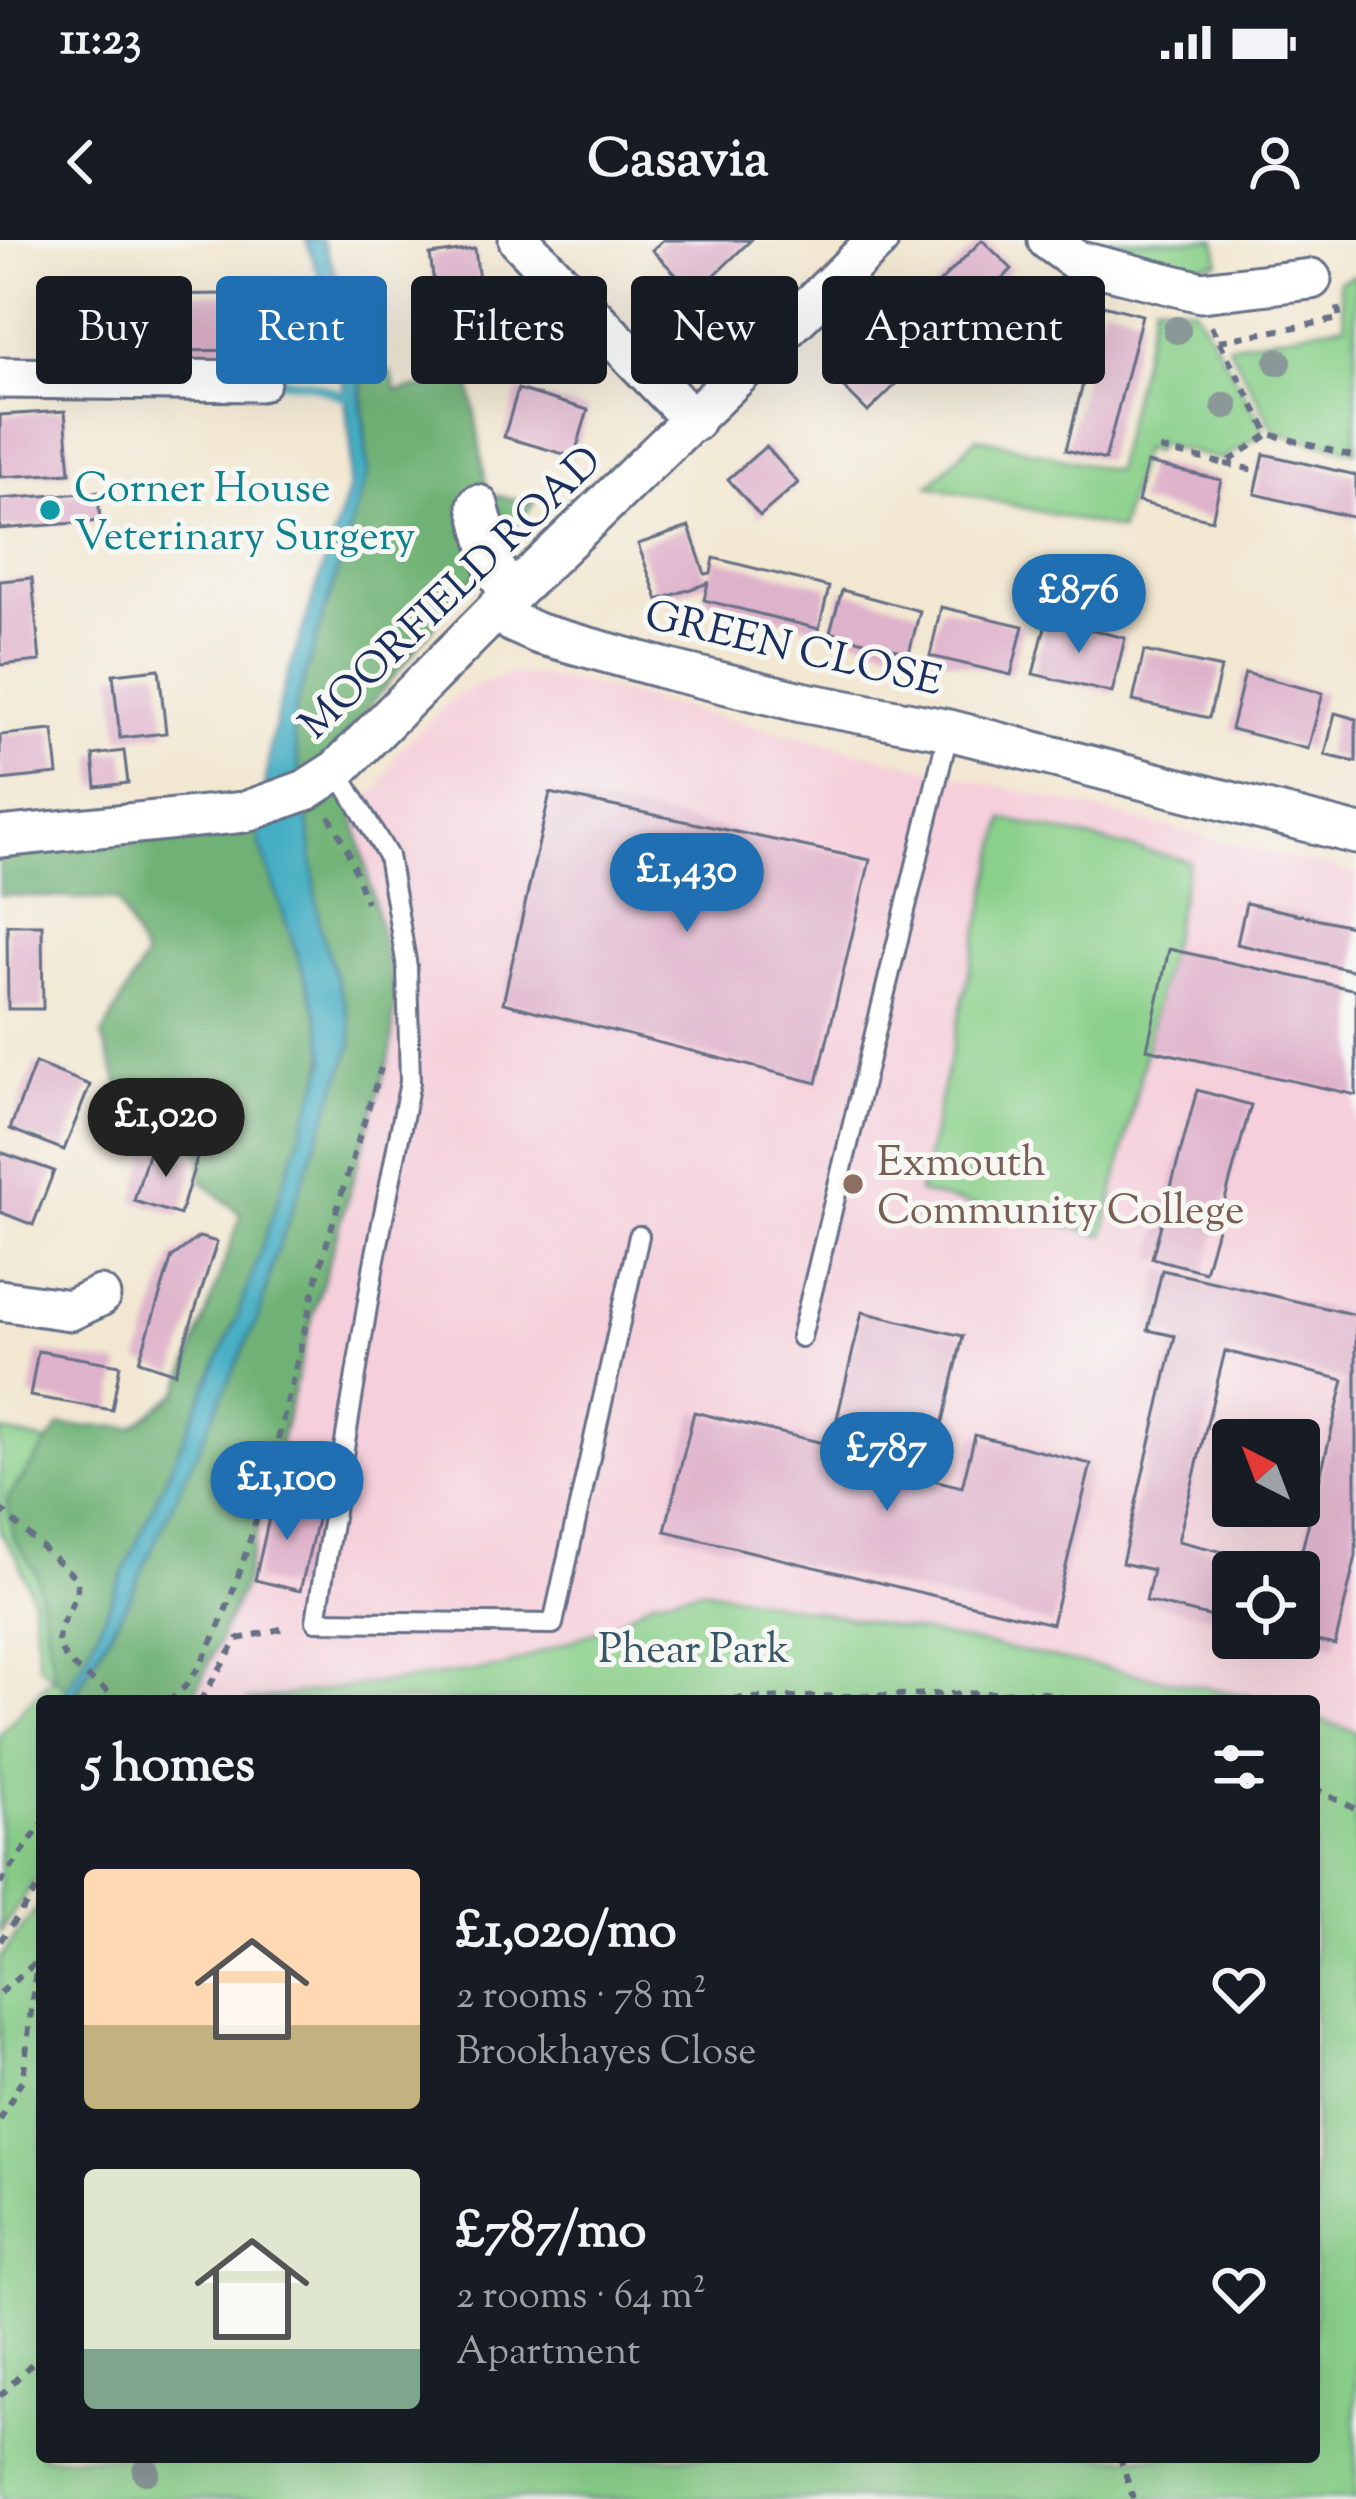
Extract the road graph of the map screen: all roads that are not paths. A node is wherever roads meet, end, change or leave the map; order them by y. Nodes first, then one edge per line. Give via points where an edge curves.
1 (519, 240) edge
2 (877, 240) edge
3 (1048, 240) edge
4 (1311, 279) dead end
5 (0, 378) edge
6 (216, 380) edge
7 (694, 421) junction
8 (478, 505) dead end
9 (504, 602) junction
10 (949, 730) junction
11 (321, 780) junction
12 (1356, 834) edge
13 (0, 837) edge
14 (639, 1236) dead end
15 (100, 1296) dead end
16 (0, 1300) edge
17 (801, 1337) dead end

1 - 7 street
2 - 7 street, MOORFIELD ROAD
3 - 4 street via 1077,261 1201,292
5 - 6 street
7 - 9 street, MOORFIELD ROAD
8 - 9 street
9 - 10 street, GREEN CLOSE via 514,623 539,634 801,702
9 - 11 street, MOORFIELD ROAD
10 - 12 street, GREEN CLOSE
10 - 17 lane
11 - 13 street, MOORFIELD ROAD via 245,812
11 - 14 lane via 388,856 407,967 410,1082 316,1622 553,1624
15 - 16 street via 70,1310

